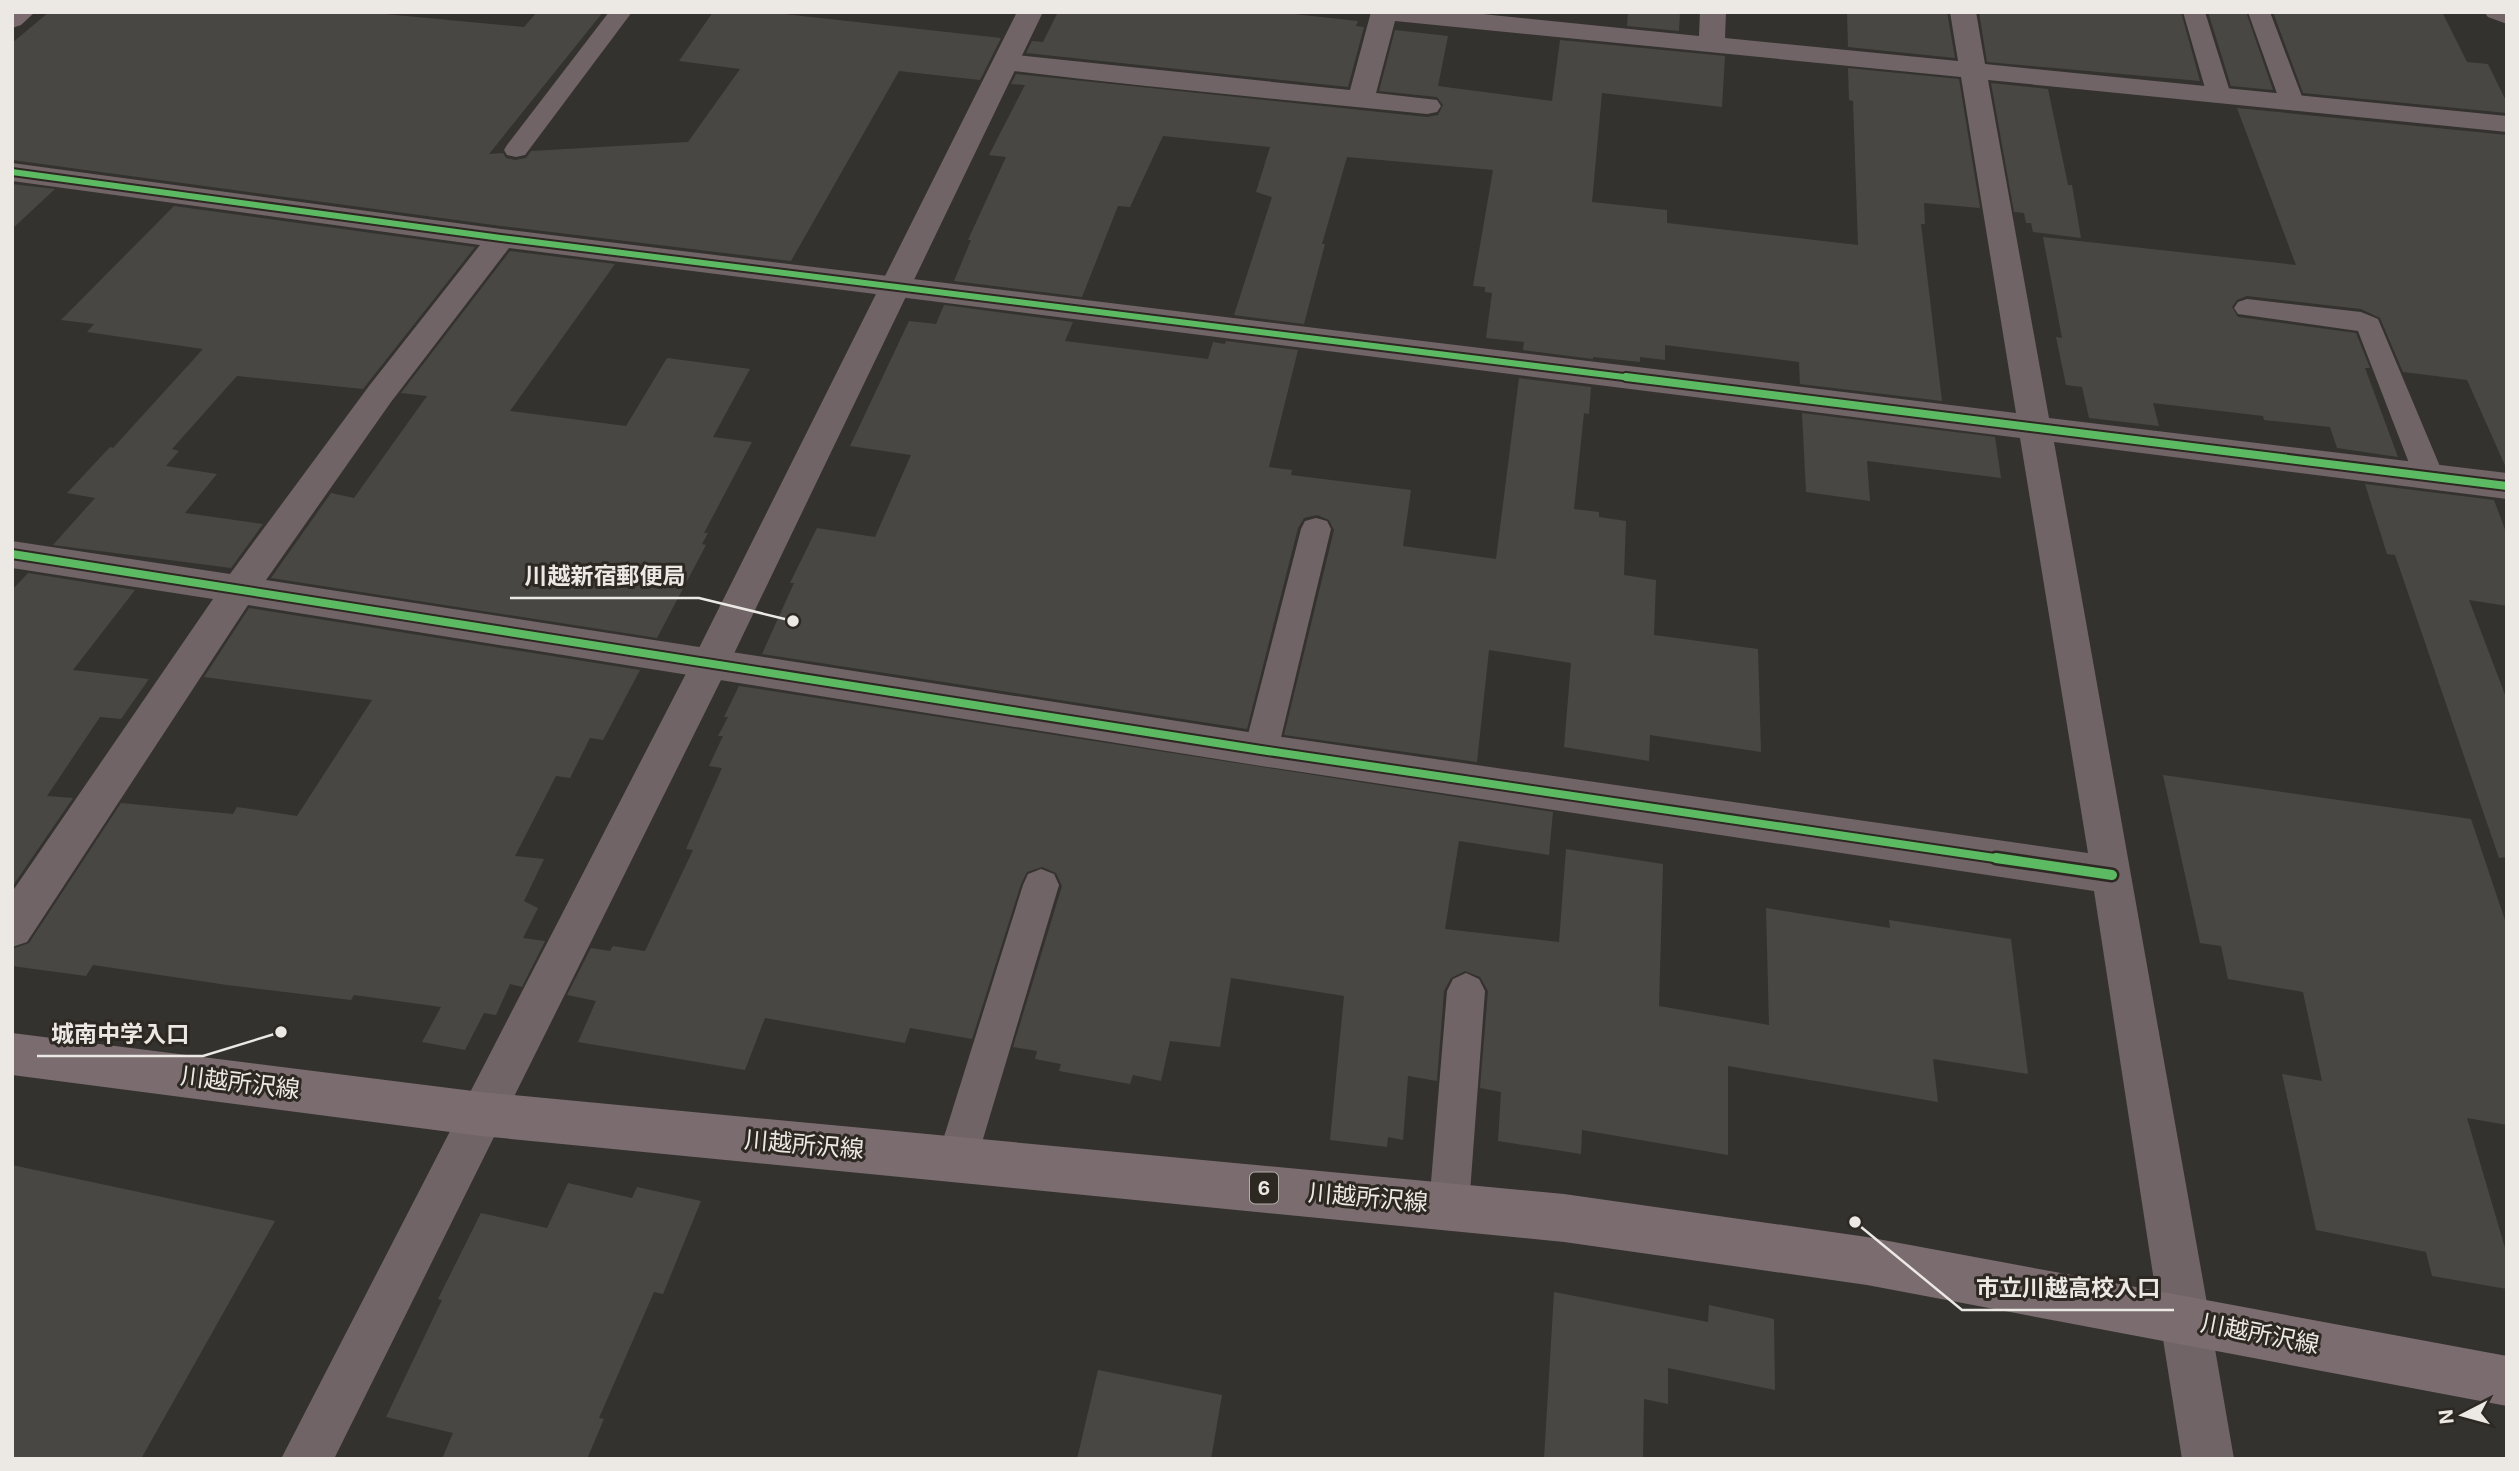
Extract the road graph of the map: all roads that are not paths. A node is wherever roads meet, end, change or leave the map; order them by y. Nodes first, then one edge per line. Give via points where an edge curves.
1 (22, 12) edge
2 (621, 12) edge
3 (1030, 12) edge
4 (1384, 12) edge
5 (1713, 12) edge
6 (1963, 12) edge
7 (2194, 12) edge
8 (2259, 12) edge
9 (2497, 12) edge
10 (2507, 16) edge
11 (1489, 17) edge
12 (12, 20) edge
13 (1712, 44) junction
14 (1006, 62) junction
15 (1972, 71) junction
16 (2219, 95) junction
17 (1360, 101) junction
18 (2292, 102) junction
19 (1427, 106) dead end
20 (2507, 124) edge
21 (516, 150) dead end
22 (12, 172) edge
23 (501, 238) junction
24 (895, 287) junction
25 (2247, 308) dead end
26 (2036, 426) junction
27 (2429, 476) junction
28 (2507, 486) edge
29 (1316, 528) dead end
30 (12, 554) edge
31 (240, 588) junction
32 (710, 664) junction
33 (1261, 750) junction
34 (2112, 875) junction
35 (1041, 885) dead end
36 (12, 928) edge
37 (1466, 991) dead end
38 (12, 1054) edge
39 (481, 1114) junction
40 (957, 1159) junction
41 (1449, 1206) junction
42 (2185, 1320) junction
43 (2507, 1381) edge
44 (307, 1459) edge
45 (2207, 1459) edge

1 - 12 highway
2 - 21 lane
3 - 14 street
4 - 11 street
4 - 17 street
5 - 13 street
6 - 15 street
7 - 16 lane
8 - 18 lane
9 - 10 street
11 - 13 street
13 - 15 street
14 - 17 street
14 - 24 street
15 - 16 street
15 - 26 street
16 - 18 street
17 - 19 street
18 - 20 street
22 - 23 street
23 - 24 street
23 - 31 street via 380,394
24 - 26 street
24 - 32 street
25 - 27 lane via 2369,325
26 - 27 street
26 - 34 street
27 - 28 street
29 - 33 lane
30 - 31 street
31 - 32 street
31 - 36 street
32 - 33 street
32 - 39 street
33 - 34 street
34 - 42 street
35 - 40 lane
37 - 41 lane
38 - 39 main road, 川越所沢線 / 6
39 - 40 main road, 川越所沢線 / 6
39 - 44 street
40 - 41 main road, 川越所沢線 / 6
41 - 42 main road, 川越所沢線 / 6 via 1867,1261
42 - 43 main road, 川越所沢線 / 6
42 - 45 street

